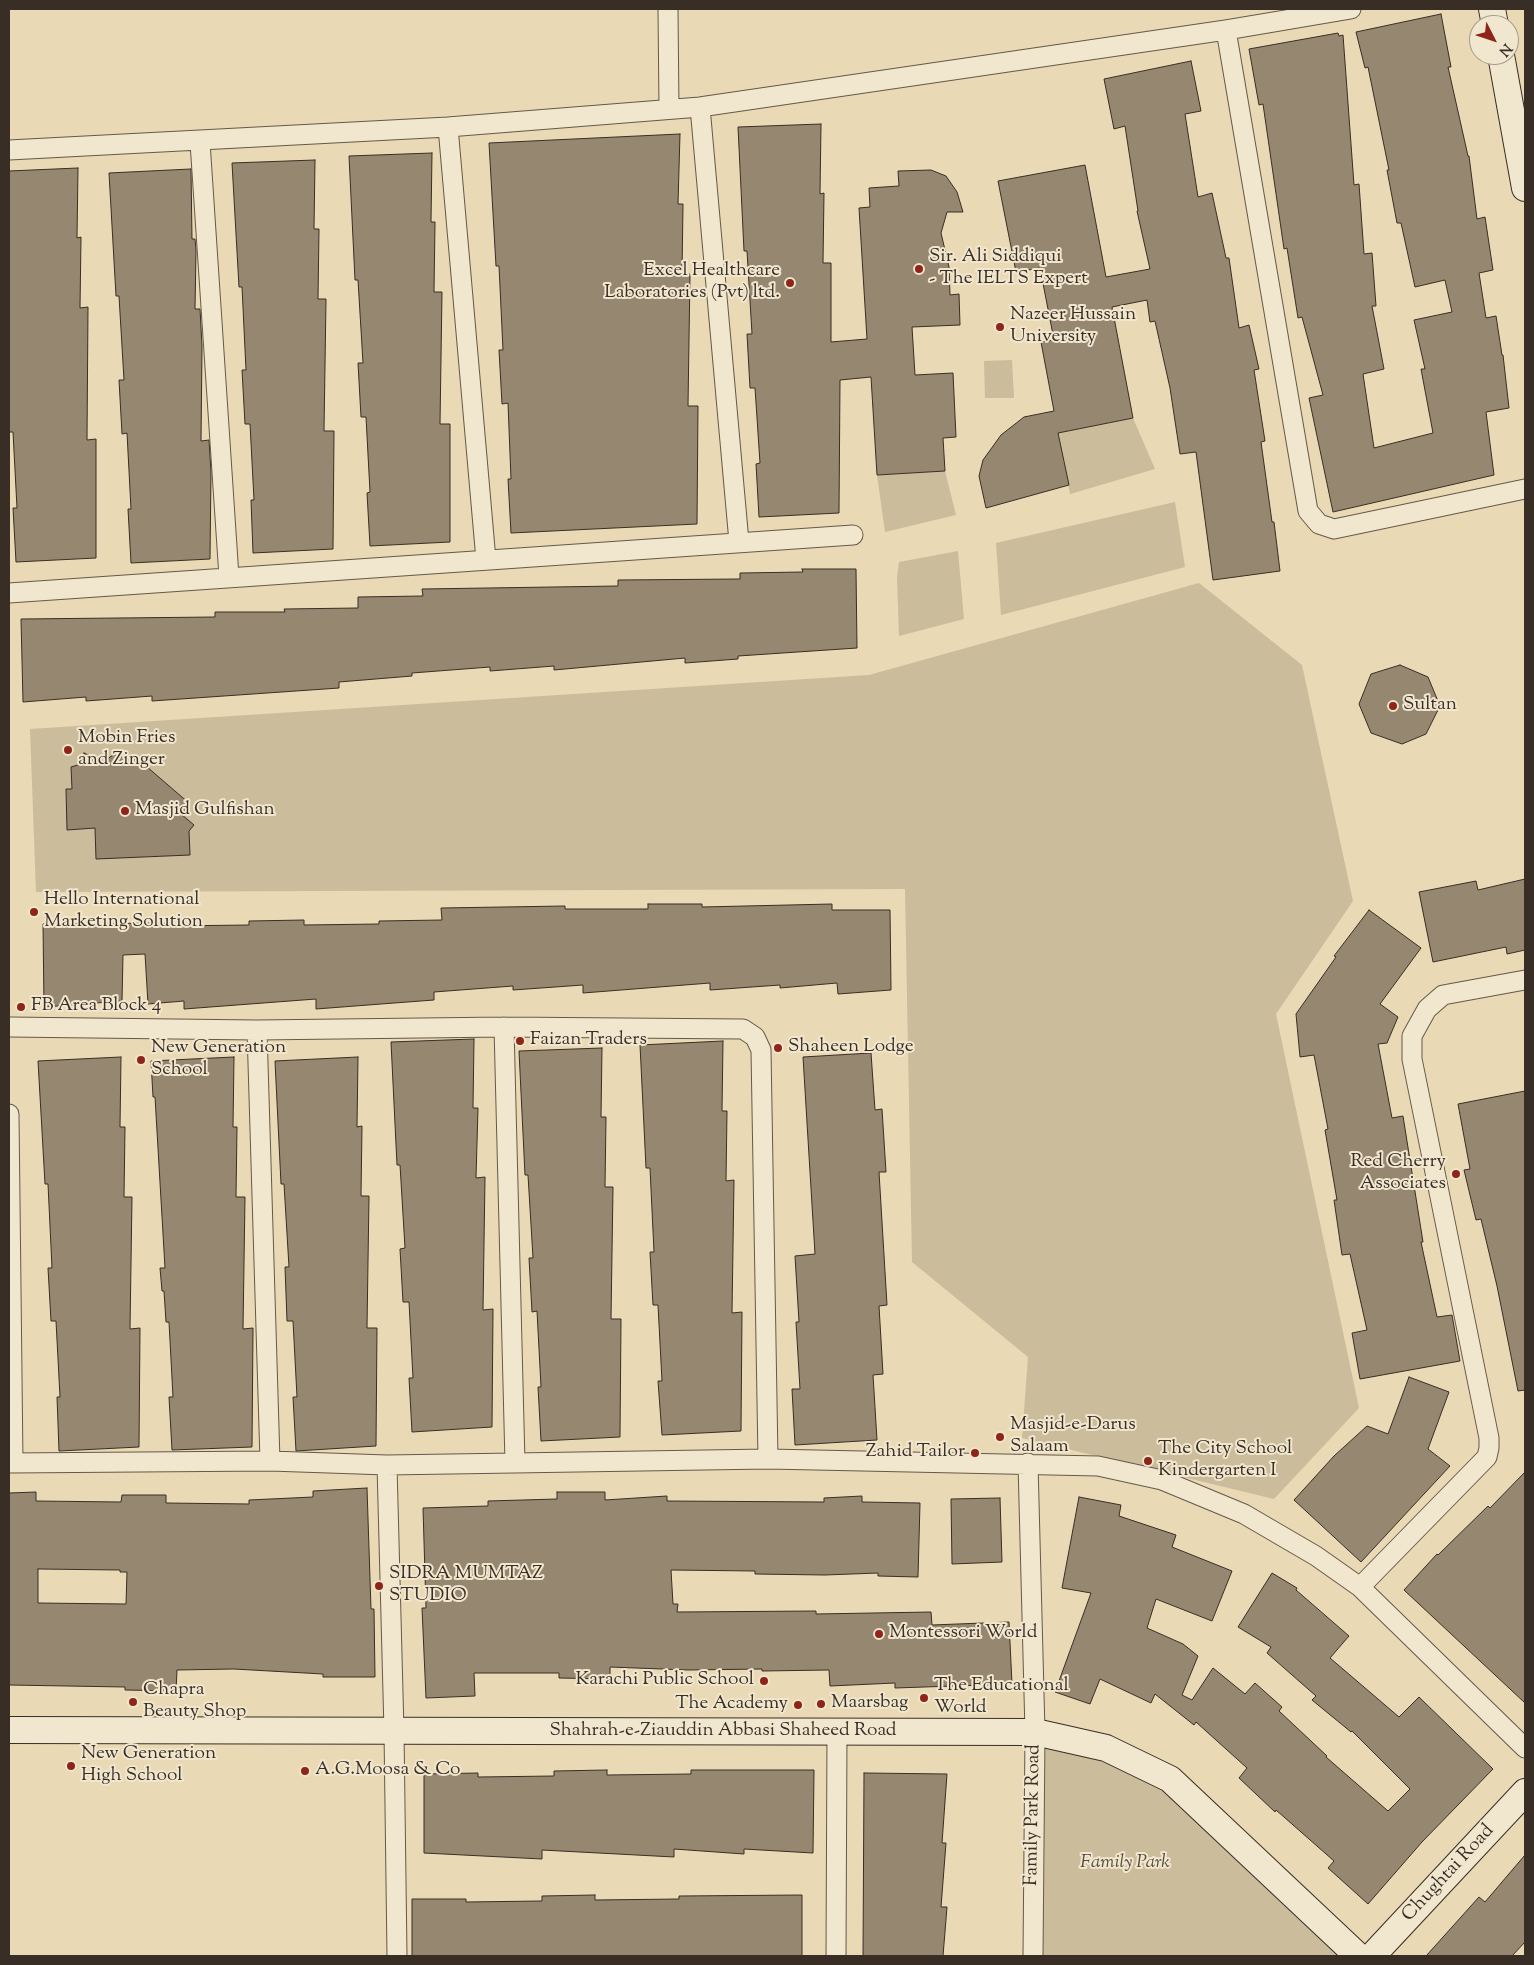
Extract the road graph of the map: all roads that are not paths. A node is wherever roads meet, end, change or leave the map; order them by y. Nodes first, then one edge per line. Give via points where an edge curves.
1 (668, 9) edge
2 (1351, 9) edge
3 (1226, 30) junction
4 (1503, 65) edge
5 (700, 107) junction
6 (669, 109) junction
7 (448, 127) junction
8 (200, 142) junction
9 (9, 150) edge
10 (1525, 188) edge
11 (1525, 489) edge
12 (852, 534) dead end
13 (739, 542) junction
14 (486, 560) junction
15 (229, 577) junction
16 (9, 593) edge
17 (1525, 980) edge
18 (9, 1027) edge
19 (504, 1027) junction
20 (257, 1030) junction
21 (9, 1114) edge
22 (768, 1459) junction
23 (270, 1461) junction
24 (11, 1463) edge
25 (515, 1463) junction
26 (1028, 1463) junction
27 (387, 1465) junction
28 (1360, 1587) junction
29 (9, 1730) edge
30 (394, 1731) junction
31 (1035, 1732) junction
32 (837, 1733) junction
33 (1525, 1748) edge
34 (1525, 1792) edge
35 (397, 1956) edge
36 (836, 1956) edge
37 (1033, 1956) edge
38 (1358, 1956) edge
39 (1372, 1956) edge

1 - 6 street
2 - 3 street
3 - 5 street
3 - 11 street via 1308,511 1319,524 1334,528
4 - 10 street
5 - 6 street
5 - 13 street
6 - 7 street
7 - 8 street
7 - 14 street
8 - 9 street
8 - 15 street
12 - 13 street
13 - 14 street
14 - 15 street
15 - 16 street
17 - 28 street via 1443,995 1428,1009 1412,1036 1412,1059 1489,1448 1487,1458
18 - 20 street
19 - 20 street
19 - 22 street via 742,1029 755,1037 761,1050
19 - 25 street
20 - 23 street
21 - 24 street
22 - 25 street
22 - 26 street
23 - 24 street
23 - 27 street
25 - 27 street
26 - 28 street via 1098,1466 1162,1480 1244,1514 1316,1556
26 - 31 street, Family Park Road
27 - 30 street
28 - 33 street
29 - 30 street, Shahrah-e-Ziauddin Abbasi Shaheed Road
30 - 32 street, Shahrah-e-Ziauddin Abbasi Shaheed Road
30 - 35 street
31 - 32 street, Shahrah-e-Ziauddin Abbasi Shaheed Road
31 - 37 street, Family Park Road
31 - 38 street, Shahrah-e-Ziauddin Abbasi Shaheed Road via 1106,1748 1170,1779
32 - 36 street
34 - 39 street, Chughtai Road

